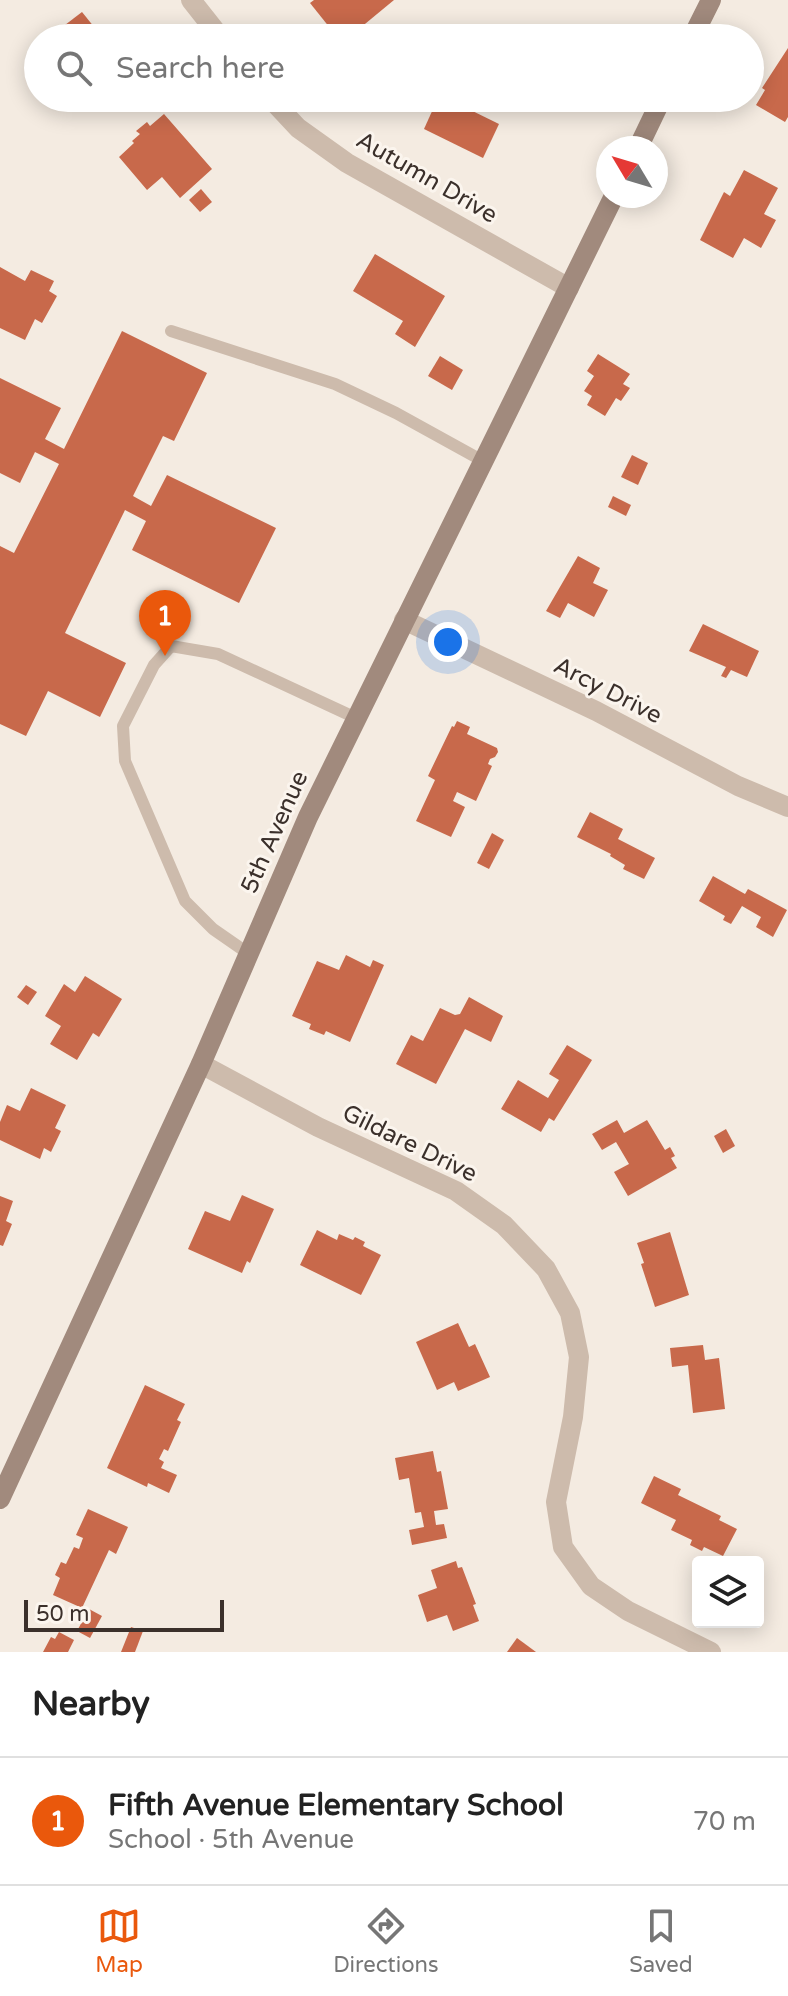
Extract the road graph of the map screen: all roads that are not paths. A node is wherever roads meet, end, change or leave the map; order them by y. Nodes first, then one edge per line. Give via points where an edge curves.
1 (191, 0) edge
2 (711, 0) edge
3 (210, 24) edge
4 (699, 24) edge
5 (283, 112) edge
6 (655, 112) edge
7 (644, 136) edge
8 (608, 208) edge
9 (569, 288) junction
10 (171, 331) dead end
11 (483, 461) junction
12 (404, 620) junction
13 (356, 718) junction
14 (788, 807) edge
15 (249, 954) junction
16 (201, 1064) junction
17 (0, 1499) edge
18 (711, 1652) edge

1 - 3 street
2 - 4 street
5 - 9 street, Autumn Drive via 347,163
6 - 7 street
8 - 9 street, 5th Avenue
9 - 11 street, 5th Avenue
10 - 11 lane via 335,384
11 - 12 street, 5th Avenue
12 - 13 street, 5th Avenue
12 - 14 street, Arcy Drive
13 - 15 street, 5th Avenue
13 - 15 lane via 218,654 171,646 154,665 123,726 125,761 185,901
15 - 16 street, 5th Avenue
16 - 17 street, 5th Avenue
16 - 18 street, Gildare Drive via 318,1127 456,1191 504,1225 546,1269 570,1313 579,1357 556,1502 563,1547 591,1586 628,1611

